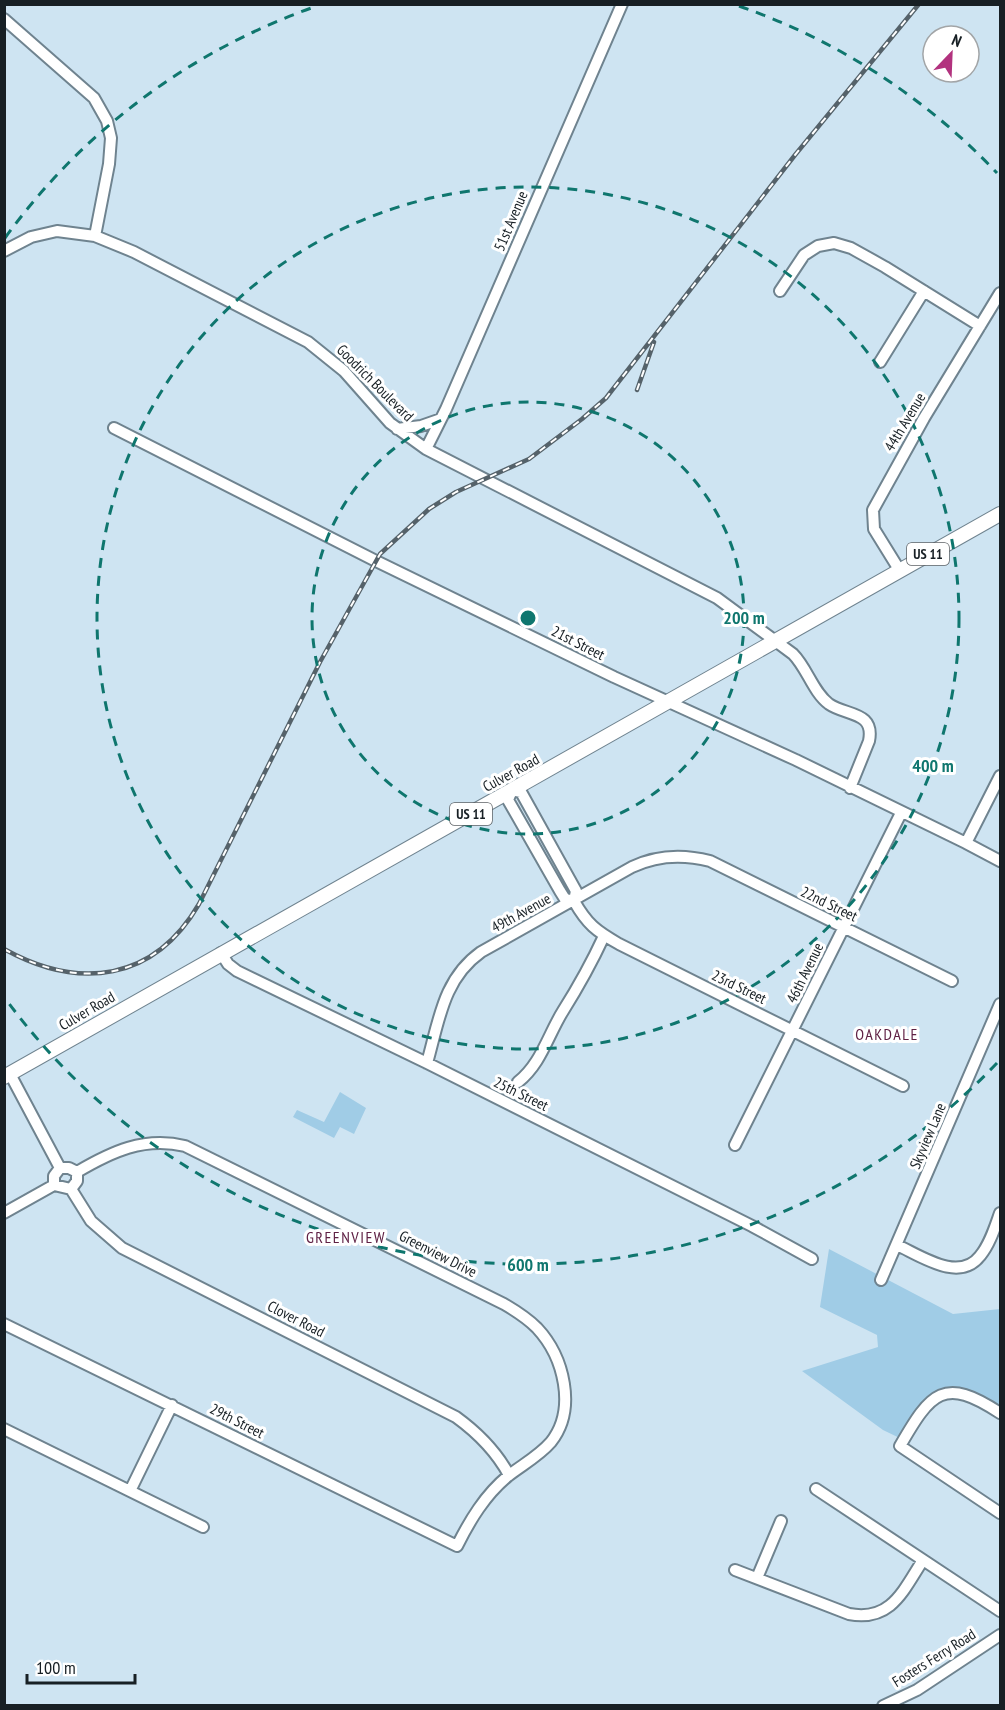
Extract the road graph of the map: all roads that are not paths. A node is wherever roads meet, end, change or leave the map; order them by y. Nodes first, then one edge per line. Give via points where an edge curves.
1 (622, 4) edge
2 (4, 19) edge
3 (95, 236) junction
4 (4, 251) edge
5 (780, 291) dead end
6 (924, 291) junction
7 (1000, 293) edge
8 (980, 326) junction
9 (880, 362) dead end
10 (441, 419) junction
11 (114, 428) dead end
12 (397, 429) junction
13 (426, 449) junction
14 (1000, 513) edge
15 (900, 571) junction
16 (776, 640) junction
17 (667, 701) junction
18 (1000, 776) edge
19 (850, 788) junction
20 (512, 790) junction
21 (901, 813) junction
22 (966, 843) junction
23 (693, 858) joint
24 (1000, 861) edge
25 (574, 901) junction
26 (844, 928) junction
27 (604, 936) junction
28 (221, 953) junction
29 (952, 981) dead end
30 (1000, 1004) edge
31 (794, 1031) junction
32 (427, 1063) junction
33 (7, 1075) edge
34 (518, 1082) dead end
35 (903, 1086) dead end
36 (735, 1146) dead end
37 (60, 1168) junction
38 (77, 1172) junction
39 (54, 1185) junction
40 (71, 1189) junction
41 (4, 1213) edge
42 (1000, 1213) edge
43 (897, 1245) junction
44 (812, 1259) dead end
45 (881, 1280) dead end
46 (4, 1324) edge
47 (172, 1406) junction
48 (1000, 1413) edge
49 (4, 1429) edge
50 (509, 1476) junction
51 (816, 1489) dead end
52 (130, 1491) junction
53 (1000, 1513) edge
54 (781, 1521) dead end
55 (203, 1527) dead end
56 (457, 1546) joint
57 (923, 1560) junction
58 (735, 1570) dead end
59 (757, 1578) junction
60 (1000, 1611) edge
61 (1000, 1635) edge
62 (883, 1706) edge

1 - 10 street, 51st Avenue
2 - 3 street via 94,98 104,113 111,147
3 - 4 street, Goodrich Boulevard via 48,232
3 - 12 street, Goodrich Boulevard via 309,342 344,371
5 - 6 street via 804,255 818,246 834,243 851,248
6 - 8 street
6 - 9 street
7 - 8 street, 44th Avenue
8 - 15 street, 44th Avenue via 873,510 874,529
10 - 12 street
10 - 13 street, 51st Avenue
11 - 17 street, 21st Street via 376,561
12 - 13 street, Goodrich Boulevard
13 - 16 street, Goodrich Boulevard via 717,598
14 - 15 main road, Culver Road / US 11
15 - 16 main road, Culver Road / US 11
16 - 17 main road, Culver Road / US 11
16 - 19 street via 799,661 822,698 868,723 869,741
17 - 19 street, 21st Street
17 - 20 main road, Culver Road / US 11 via 648,706
18 - 22 street
19 - 21 street, 21st Street
20 - 25 street, 23rd Street via 508,800 565,899
20 - 28 main road, Culver Road / US 11
21 - 22 street, 21st Street
21 - 26 street, 46th Avenue
22 - 24 street, 21st Street
23 - 25 street, 49th Avenue via 649,860
23 - 26 street, 22nd Street via 734,872
25 - 27 street, 23rd Street via 590,926
25 - 32 street, 49th Avenue via 481,952 460,969 448,993
26 - 29 street, 22nd Street
26 - 31 street, 46th Avenue
27 - 31 street, 23rd Street
27 - 34 street via 531,1072
28 - 32 street, 25th Street via 237,971
28 - 33 main road, Culver Road / US 11
30 - 43 street, Skyview Lane
31 - 35 street, 23rd Street
31 - 36 street, 46th Avenue
32 - 44 street, 25th Street
33 - 37 street
37 - 38 street via 69,1167
37 - 39 street
38 - 40 street
38 - 50 street, Greenview Drive via 134,1145 160,1142 193,1148 519,1313 539,1330 554,1352 566,1402 559,1428 550,1442
39 - 40 street
39 - 41 street
40 - 50 street, Clover Road via 91,1221 122,1248 456,1417 488,1445
42 - 43 street via 986,1247 970,1265 949,1268
43 - 45 street, Skyview Lane
46 - 47 street, 29th Street
47 - 52 street
47 - 56 street, 29th Street
48 - 53 street via 960,1392 943,1394 928,1403 900,1446
49 - 52 street
50 - 56 street, Greenview Drive via 485,1500
51 - 57 street
52 - 55 street
54 - 59 street
57 - 59 street via 891,1605 867,1617 849,1614
57 - 60 street
58 - 59 street
61 - 62 street, Fosters Ferry Road via 917,1690

